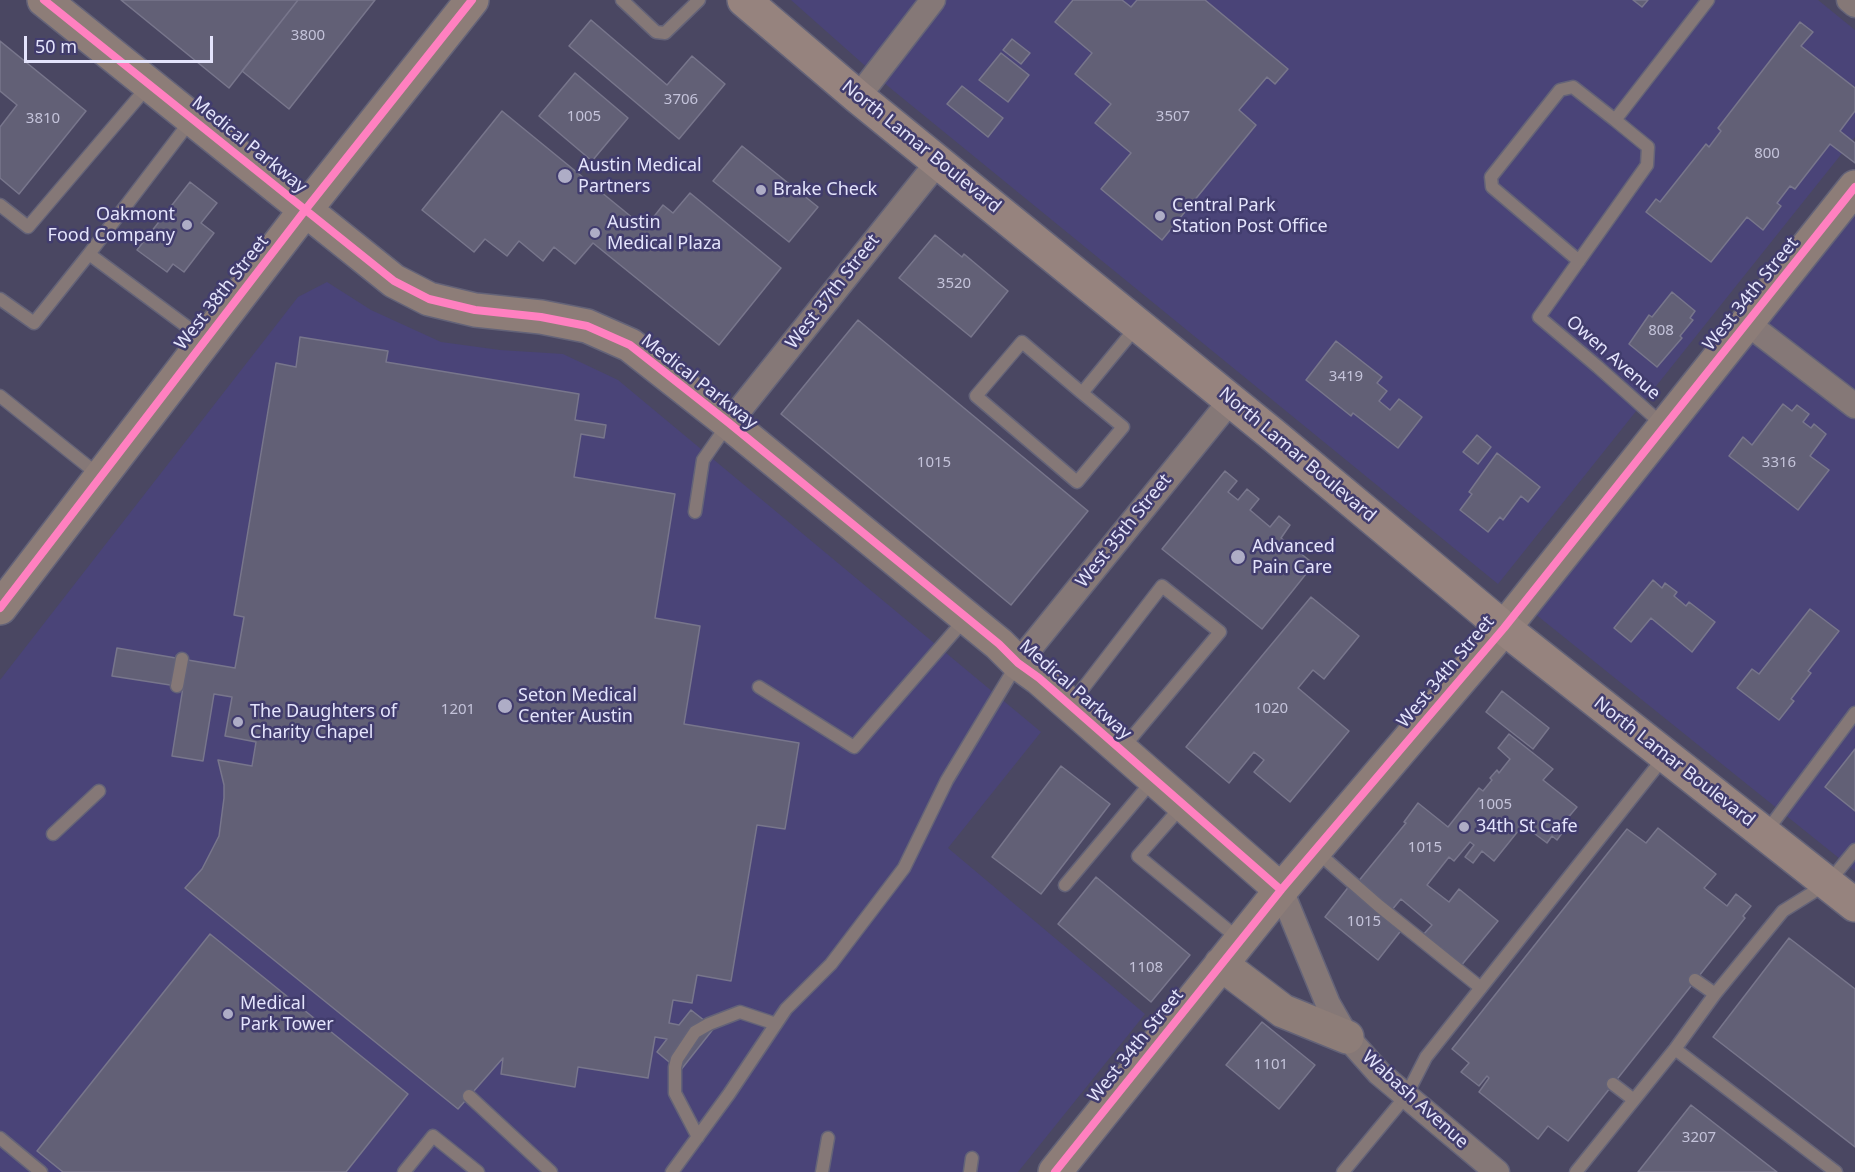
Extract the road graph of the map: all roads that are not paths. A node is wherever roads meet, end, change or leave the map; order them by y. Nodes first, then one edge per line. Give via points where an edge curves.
1 (44, 0) edge
2 (472, 0) edge
3 (622, 0) edge
4 (699, 0) edge
5 (744, 0) edge
6 (933, 0) edge
7 (1708, 0) edge
8 (1849, 0) edge
9 (1855, 5) edge
10 (150, 85) junction
11 (858, 97) junction
12 (192, 119) junction
13 (1615, 120) junction
14 (938, 162) junction
15 (1855, 187) edge
16 (0, 205) edge
17 (306, 210) junction
18 (89, 254) junction
19 (1579, 261) junction
20 (0, 299) edge
21 (1747, 323) junction
22 (1138, 325) junction
23 (205, 340) junction
24 (1082, 393) junction
25 (0, 396) edge
26 (1231, 400) junction
27 (1855, 406) edge
28 (729, 423) junction
29 (1664, 426) junction
30 (101, 477) junction
31 (695, 512) dead end
32 (2, 602) edge
33 (966, 618) junction
34 (1504, 628) junction
35 (182, 659) dead end
36 (1018, 663) junction
37 (177, 686) dead end
38 (759, 687) dead end
39 (1070, 705) junction
40 (1855, 713) edge
41 (1121, 750) junction
42 (1666, 755) junction
43 (1154, 778) junction
44 (99, 791) dead end
45 (1183, 804) junction
46 (1765, 833) junction
47 (53, 834) dead end
48 (1315, 850) junction
49 (1855, 850) edge
50 (1828, 883) junction
51 (1065, 885) dead end
52 (1281, 890) junction
53 (1855, 905) edge
54 (1231, 952) junction
55 (1695, 980) dead end
56 (1481, 988) junction
57 (1714, 994) junction
58 (776, 1024) junction
59 (1347, 1037) junction
60 (1675, 1049) junction
61 (1613, 1084) dead end
62 (469, 1096) dead end
63 (1406, 1096) junction
64 (1634, 1100) junction
65 (698, 1137) junction
66 (0, 1138) edge
67 (828, 1138) dead end
68 (972, 1158) dead end
69 (41, 1172) edge
70 (404, 1172) edge
71 (478, 1172) edge
72 (551, 1172) edge
73 (672, 1172) edge
74 (822, 1172) edge
75 (970, 1172) edge
76 (1055, 1172) edge
77 (1343, 1172) edge
78 (1497, 1172) edge
79 (1576, 1172) edge
80 (1836, 1172) edge

1 - 10 street, Medical Parkway
2 - 17 street, West 38th Street
3 - 4 lane via 656,32 665,33
5 - 11 main road, North Lamar Boulevard
6 - 11 street
7 - 13 lane
8 - 9 street
10 - 12 street, Medical Parkway
10 - 16 lane via 28,227
11 - 14 main road, North Lamar Boulevard
12 - 17 street, Medical Parkway
12 - 18 lane
13 - 19 lane via 1648,147 1647,165
13 - 19 lane via 1573,87 1560,90 1491,177 1492,187
14 - 22 main road, North Lamar Boulevard
14 - 28 street, West 37th Street
15 - 21 street, West 34th Street
17 - 23 street, West 38th Street
17 - 28 street, Medical Parkway via 394,281 429,299 475,310 587,326 630,345
18 - 20 lane via 34,323
18 - 23 lane
19 - 29 lane, Owen Avenue via 1539,317
21 - 27 street
21 - 29 street, West 34th Street
22 - 24 lane
22 - 26 main road, North Lamar Boulevard
23 - 30 street, West 38th Street
24 - 24 lane via 1022,342 976,396 1077,482 1123,427
25 - 30 lane
26 - 34 main road, North Lamar Boulevard
26 - 36 street, West 35th Street
28 - 31 lane via 703,460
28 - 33 street, Medical Parkway
29 - 34 street, West 34th Street
30 - 32 street, West 38th Street
33 - 36 street, Medical Parkway
33 - 38 lane via 854,747
34 - 42 main road, North Lamar Boulevard
34 - 48 street, West 34th Street
35 - 37 lane
36 - 39 street, Medical Parkway
36 - 58 lane via 947,780 904,868 831,964
39 - 41 street, Medical Parkway
39 - 41 lane via 1162,586 1220,632
40 - 46 lane
41 - 43 street, Medical Parkway
42 - 46 main road, North Lamar Boulevard
42 - 56 lane
43 - 45 street, Medical Parkway
43 - 51 lane
44 - 47 lane
45 - 52 street, Medical Parkway
45 - 54 lane via 1138,856
46 - 50 main road, North Lamar Boulevard
48 - 52 street, West 34th Street
48 - 56 lane
49 - 50 lane
50 - 53 main road, North Lamar Boulevard
50 - 57 lane via 1783,911
52 - 54 street, West 34th Street
52 - 59 street, Wabash Avenue via 1328,1004
54 - 59 street via 1283,1011
54 - 76 street, West 34th Street
55 - 57 lane
56 - 63 lane via 1426,1057
57 - 60 lane
58 - 65 lane
58 - 65 lane via 740,1012 695,1032 677,1059 675,1093
59 - 63 street, Wabash Avenue
60 - 64 lane
60 - 80 lane
61 - 64 lane
62 - 72 lane
63 - 77 lane
63 - 78 street, Wabash Avenue
64 - 79 lane
65 - 73 lane
66 - 69 lane
67 - 74 lane
68 - 75 lane
70 - 71 lane via 433,1136

